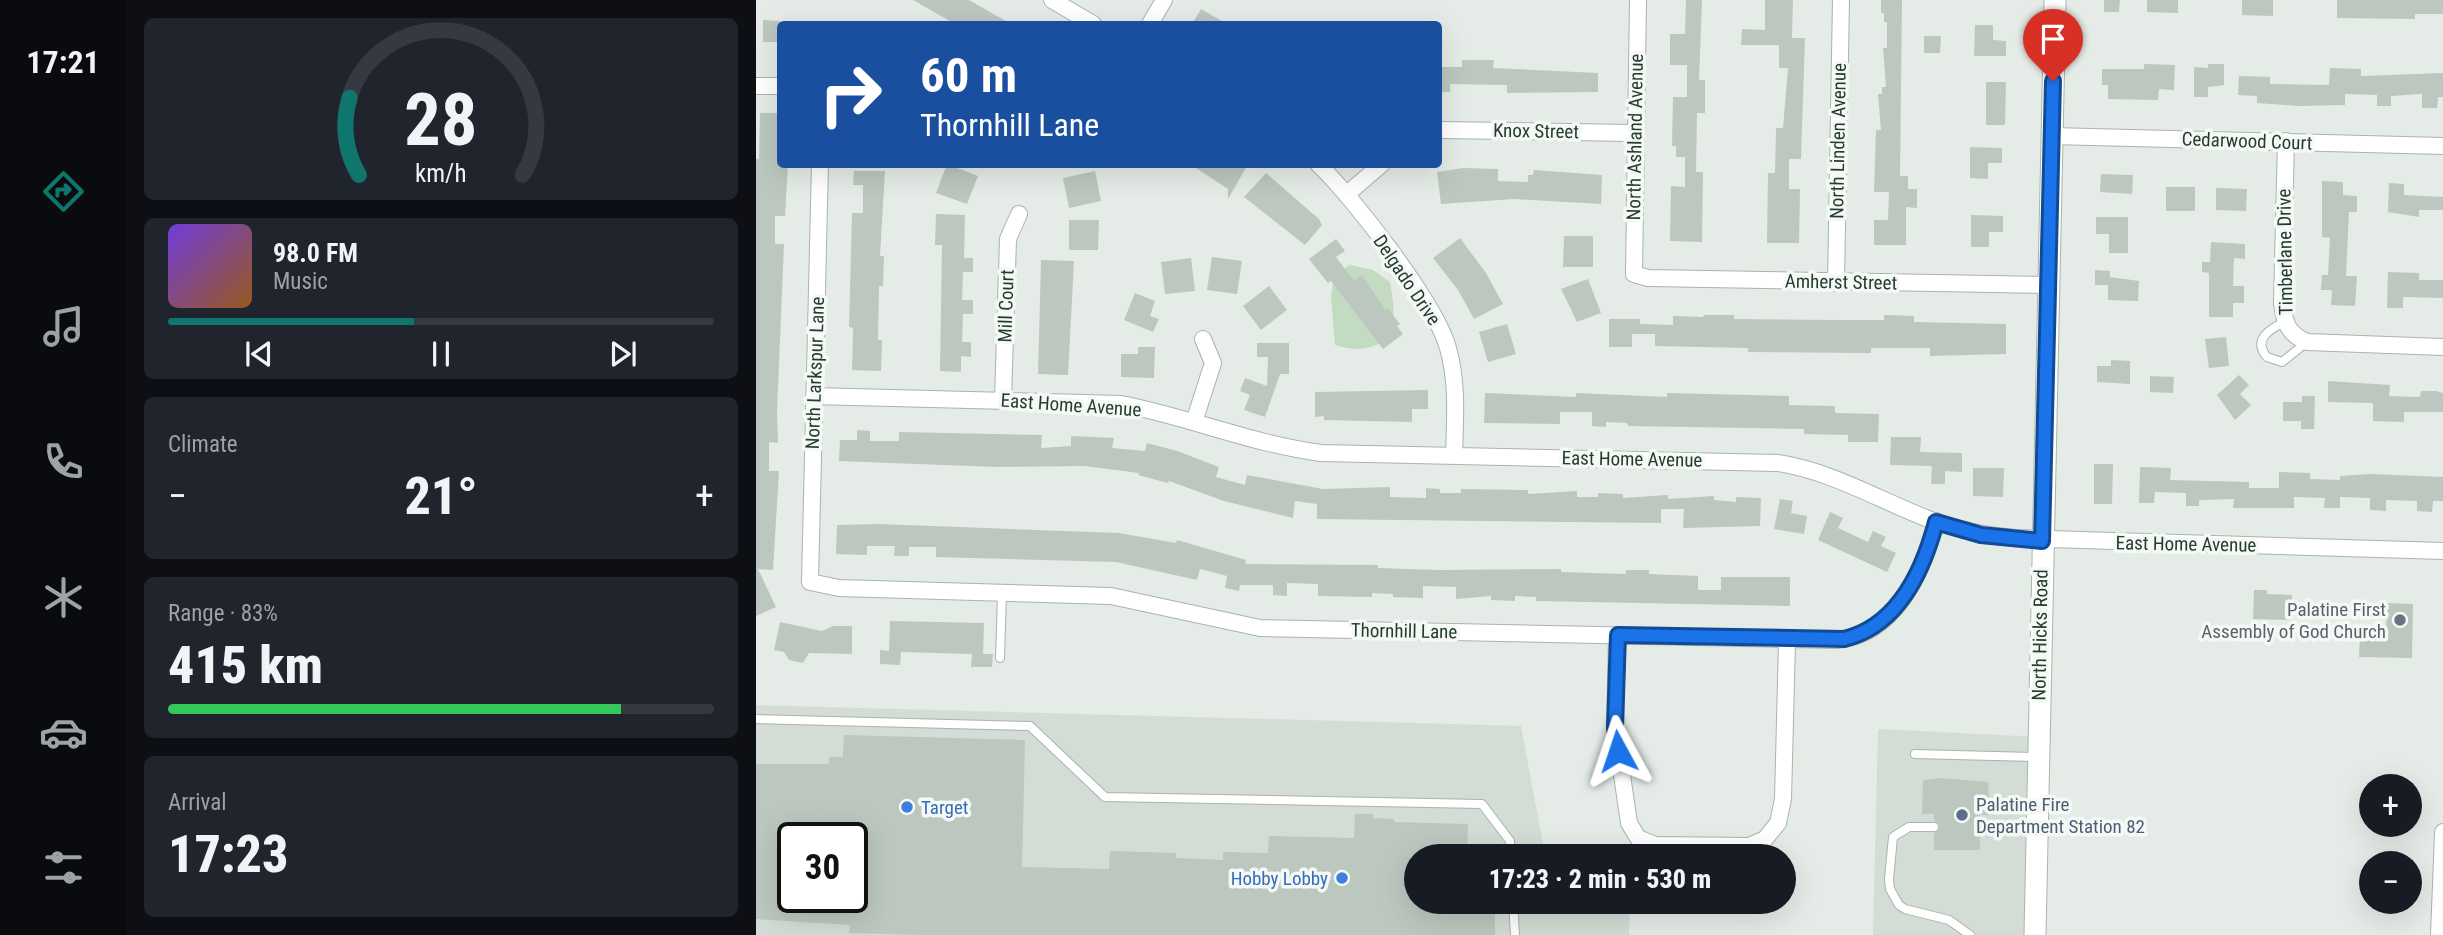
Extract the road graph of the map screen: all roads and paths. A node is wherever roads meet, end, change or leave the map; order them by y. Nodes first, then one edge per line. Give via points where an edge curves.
1 (1052, 0) edge
2 (1164, 0) edge
3 (1637, 0) edge
4 (1841, 0) edge
5 (2055, 0) edge
6 (1088, 21) edge
7 (1152, 21) edge
8 (756, 86) edge
9 (777, 86) edge
10 (1442, 130) edge
11 (1634, 133) junction
12 (2052, 136) junction
13 (2286, 141) junction
14 (2443, 146) edge
15 (820, 168) edge
16 (1322, 168) edge
17 (1377, 168) edge
18 (1347, 194) junction
19 (1019, 214) dead end
20 (1634, 274) joint
21 (1836, 283) junction
22 (2049, 285) junction
23 (2284, 322) junction
24 (1203, 338) dead end
25 (2307, 342) junction
26 (2443, 347) edge
27 (814, 396) junction
28 (1003, 400) junction
29 (1194, 422) junction
30 (1454, 456) junction
31 (1936, 522) junction
32 (2042, 541) junction
33 (2443, 551) edge
34 (810, 582) joint
35 (1002, 593) junction
36 (1618, 635) junction
37 (1787, 640) junction
38 (1000, 658) dead end
39 (756, 719) edge
40 (1915, 754) dead end
41 (2038, 757) junction
42 (1934, 827) dead end
43 (1980, 831) dead end
44 (2036, 831) junction
45 (2443, 832) edge
46 (1510, 844) edge
47 (1514, 914) edge
48 (1515, 935) edge
49 (1970, 935) edge
50 (2035, 935) edge
51 (2439, 935) edge

1 - 6 street
2 - 7 street
3 - 11 street, North Ashland Avenue
4 - 21 street, North Linden Avenue
5 - 12 main road, North Hicks Road
8 - 9 street
10 - 11 street, Knox Street
11 - 20 street, North Ashland Avenue
12 - 13 street, Cedarwood Court
12 - 22 main road, North Hicks Road
13 - 14 street, Cedarwood Court
13 - 23 street, Timberlane Drive
15 - 27 street, North Larkspur Lane
16 - 18 street, Delgado Drive
17 - 18 street
18 - 30 street, Delgado Drive via 1446,340 1455,384
19 - 28 street, Mill Court via 1008,239
20 - 21 street, Amherst Street
21 - 22 street, Amherst Street
22 - 32 main road, North Hicks Road
23 - 25 street, Timberlane Drive
23 - 25 lane via 2262,337 2267,357 2282,362
24 - 29 street via 1213,363
25 - 26 street, Timberlane Drive
27 - 28 street, East Home Avenue
27 - 34 street, North Larkspur Lane
28 - 29 street, East Home Avenue via 1121,404
29 - 30 street, East Home Avenue via 1286,449
30 - 31 street, East Home Avenue via 1777,463 1823,473
31 - 32 street, East Home Avenue via 1981,535
31 - 37 street, Thornhill Lane via 1905,595 1878,625 1844,639
32 - 33 street, East Home Avenue
32 - 41 main road, North Hicks Road
34 - 35 street, Thornhill Lane via 839,588
35 - 36 street, Thornhill Lane via 1111,596 1260,628
35 - 38 lane
36 - 37 street, Thornhill Lane
36 - 37 street via 1615,727 1629,823 1638,838 1655,845 1749,846 1765,839 1778,823 1783,799
39 - 46 lane via 1030,726 1105,797 1482,804
40 - 41 lane
41 - 44 main road, North Hicks Road
42 - 49 lane via 1903,829 1893,837 1890,889 1905,909 1949,920
43 - 44 lane
44 - 50 main road, North Hicks Road
45 - 51 street
47 - 48 lane

